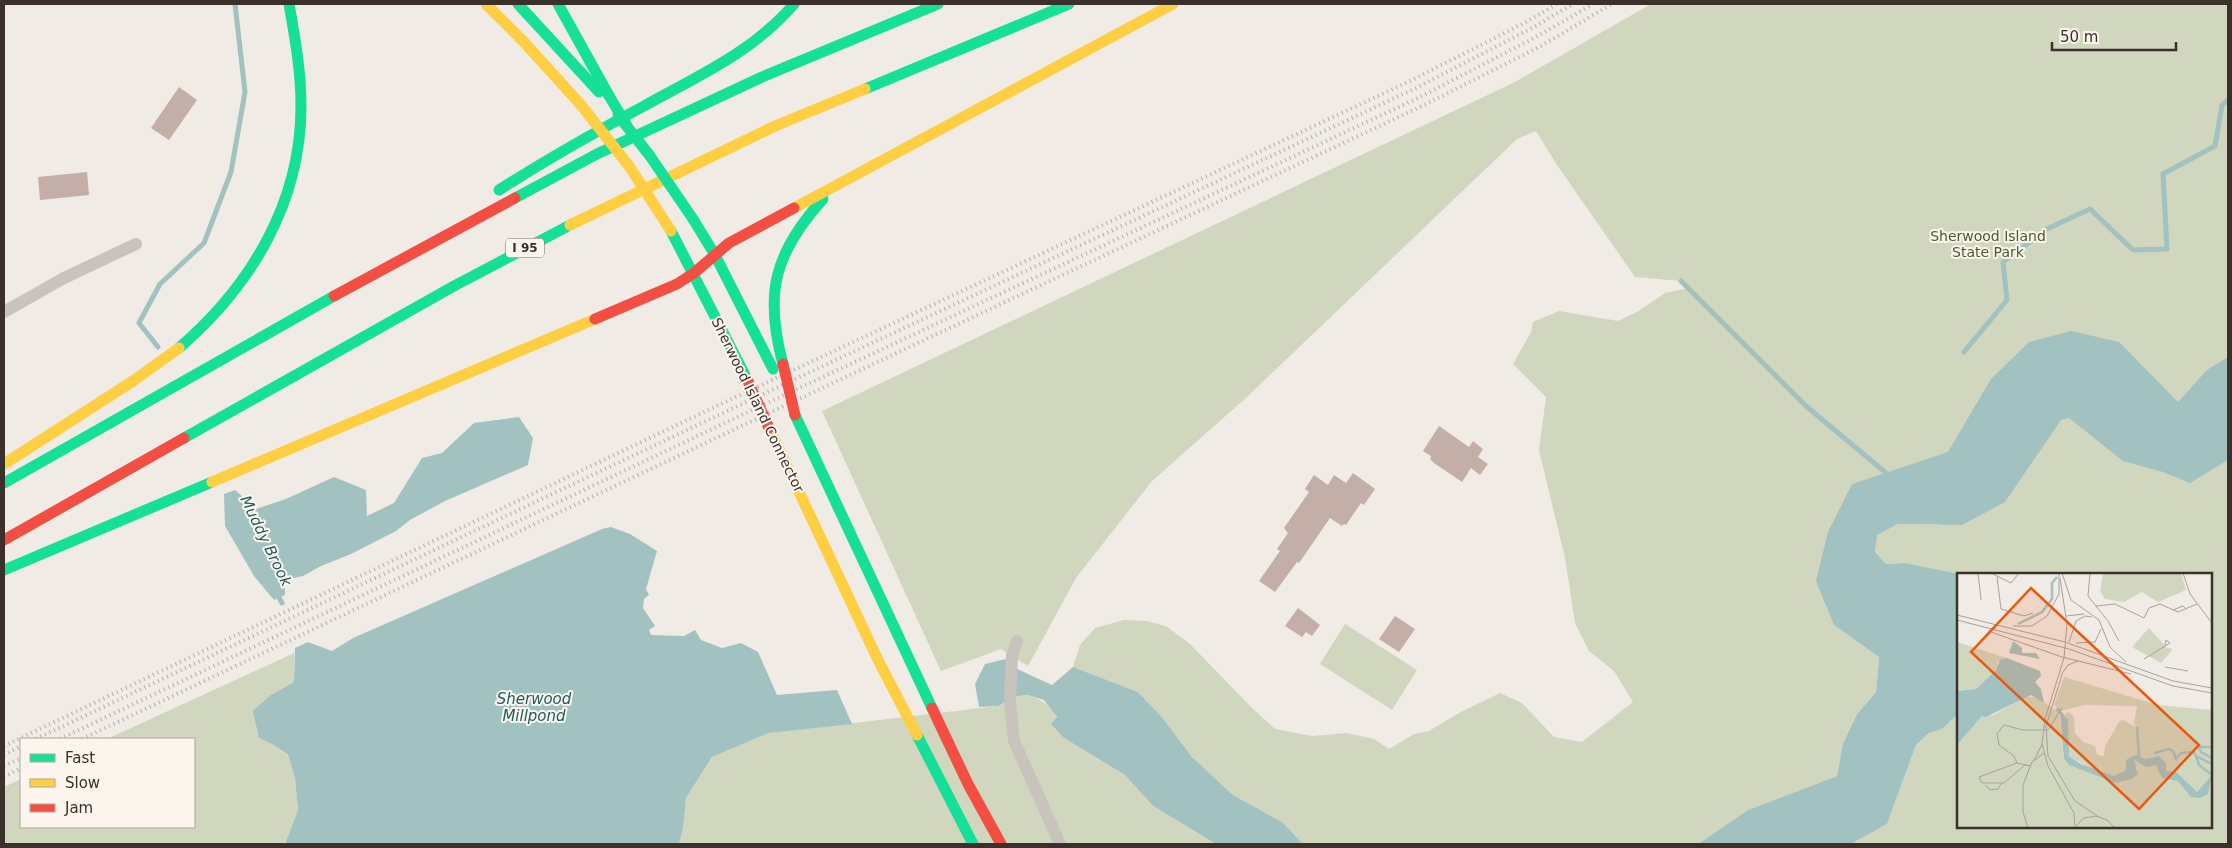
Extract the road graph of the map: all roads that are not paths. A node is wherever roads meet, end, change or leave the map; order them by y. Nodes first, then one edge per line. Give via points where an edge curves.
1 (289, 4) edge
2 (486, 4) edge
3 (518, 4) edge
4 (558, 4) edge
5 (794, 4) edge
6 (938, 4) edge
7 (1069, 4) edge
8 (1173, 4) edge
9 (606, 96) junction
10 (834, 187) junction
11 (488, 196) dead end
12 (466, 211) dead end
13 (136, 244) dead end
14 (715, 255) junction
15 (386, 267) junction
16 (694, 273) junction
17 (4, 312) edge
18 (778, 366) junction
19 (4, 464) edge
20 (4, 483) edge
21 (4, 540) edge
22 (4, 570) edge
23 (1017, 641) dead end
24 (973, 844) edge
25 (1001, 844) edge
26 (1060, 844) edge

1 - 19 main road via 301,92 299,140 290,188 258,260 229,300 175,351
2 - 16 main road, Sherwood Island Connector, bridge via 581,105 629,166
3 - 9 main road
4 - 9 main road
5 - 11 main road via 772,30 738,54 571,145
6 - 15 main road via 762,77 645,131 544,181
7 - 21 main road, I 95 via 775,126 559,230 446,290
8 - 10 main road
9 - 14 main road, Sherwood Island Connector, bridge
10 - 14 main road via 729,243
10 - 18 main road via 797,230 781,260 772,307
12 - 15 main road
13 - 17 street via 64,278
14 - 16 main road
14 - 18 main road, Sherwood Island Connector
15 - 20 main road
16 - 22 main road via 677,284
16 - 24 main road, Sherwood Island Connector, bridge via 878,660
18 - 25 main road, Sherwood Island Connector, bridge via 795,415 968,784
23 - 26 street via 1012,656 1010,703 1014,740

